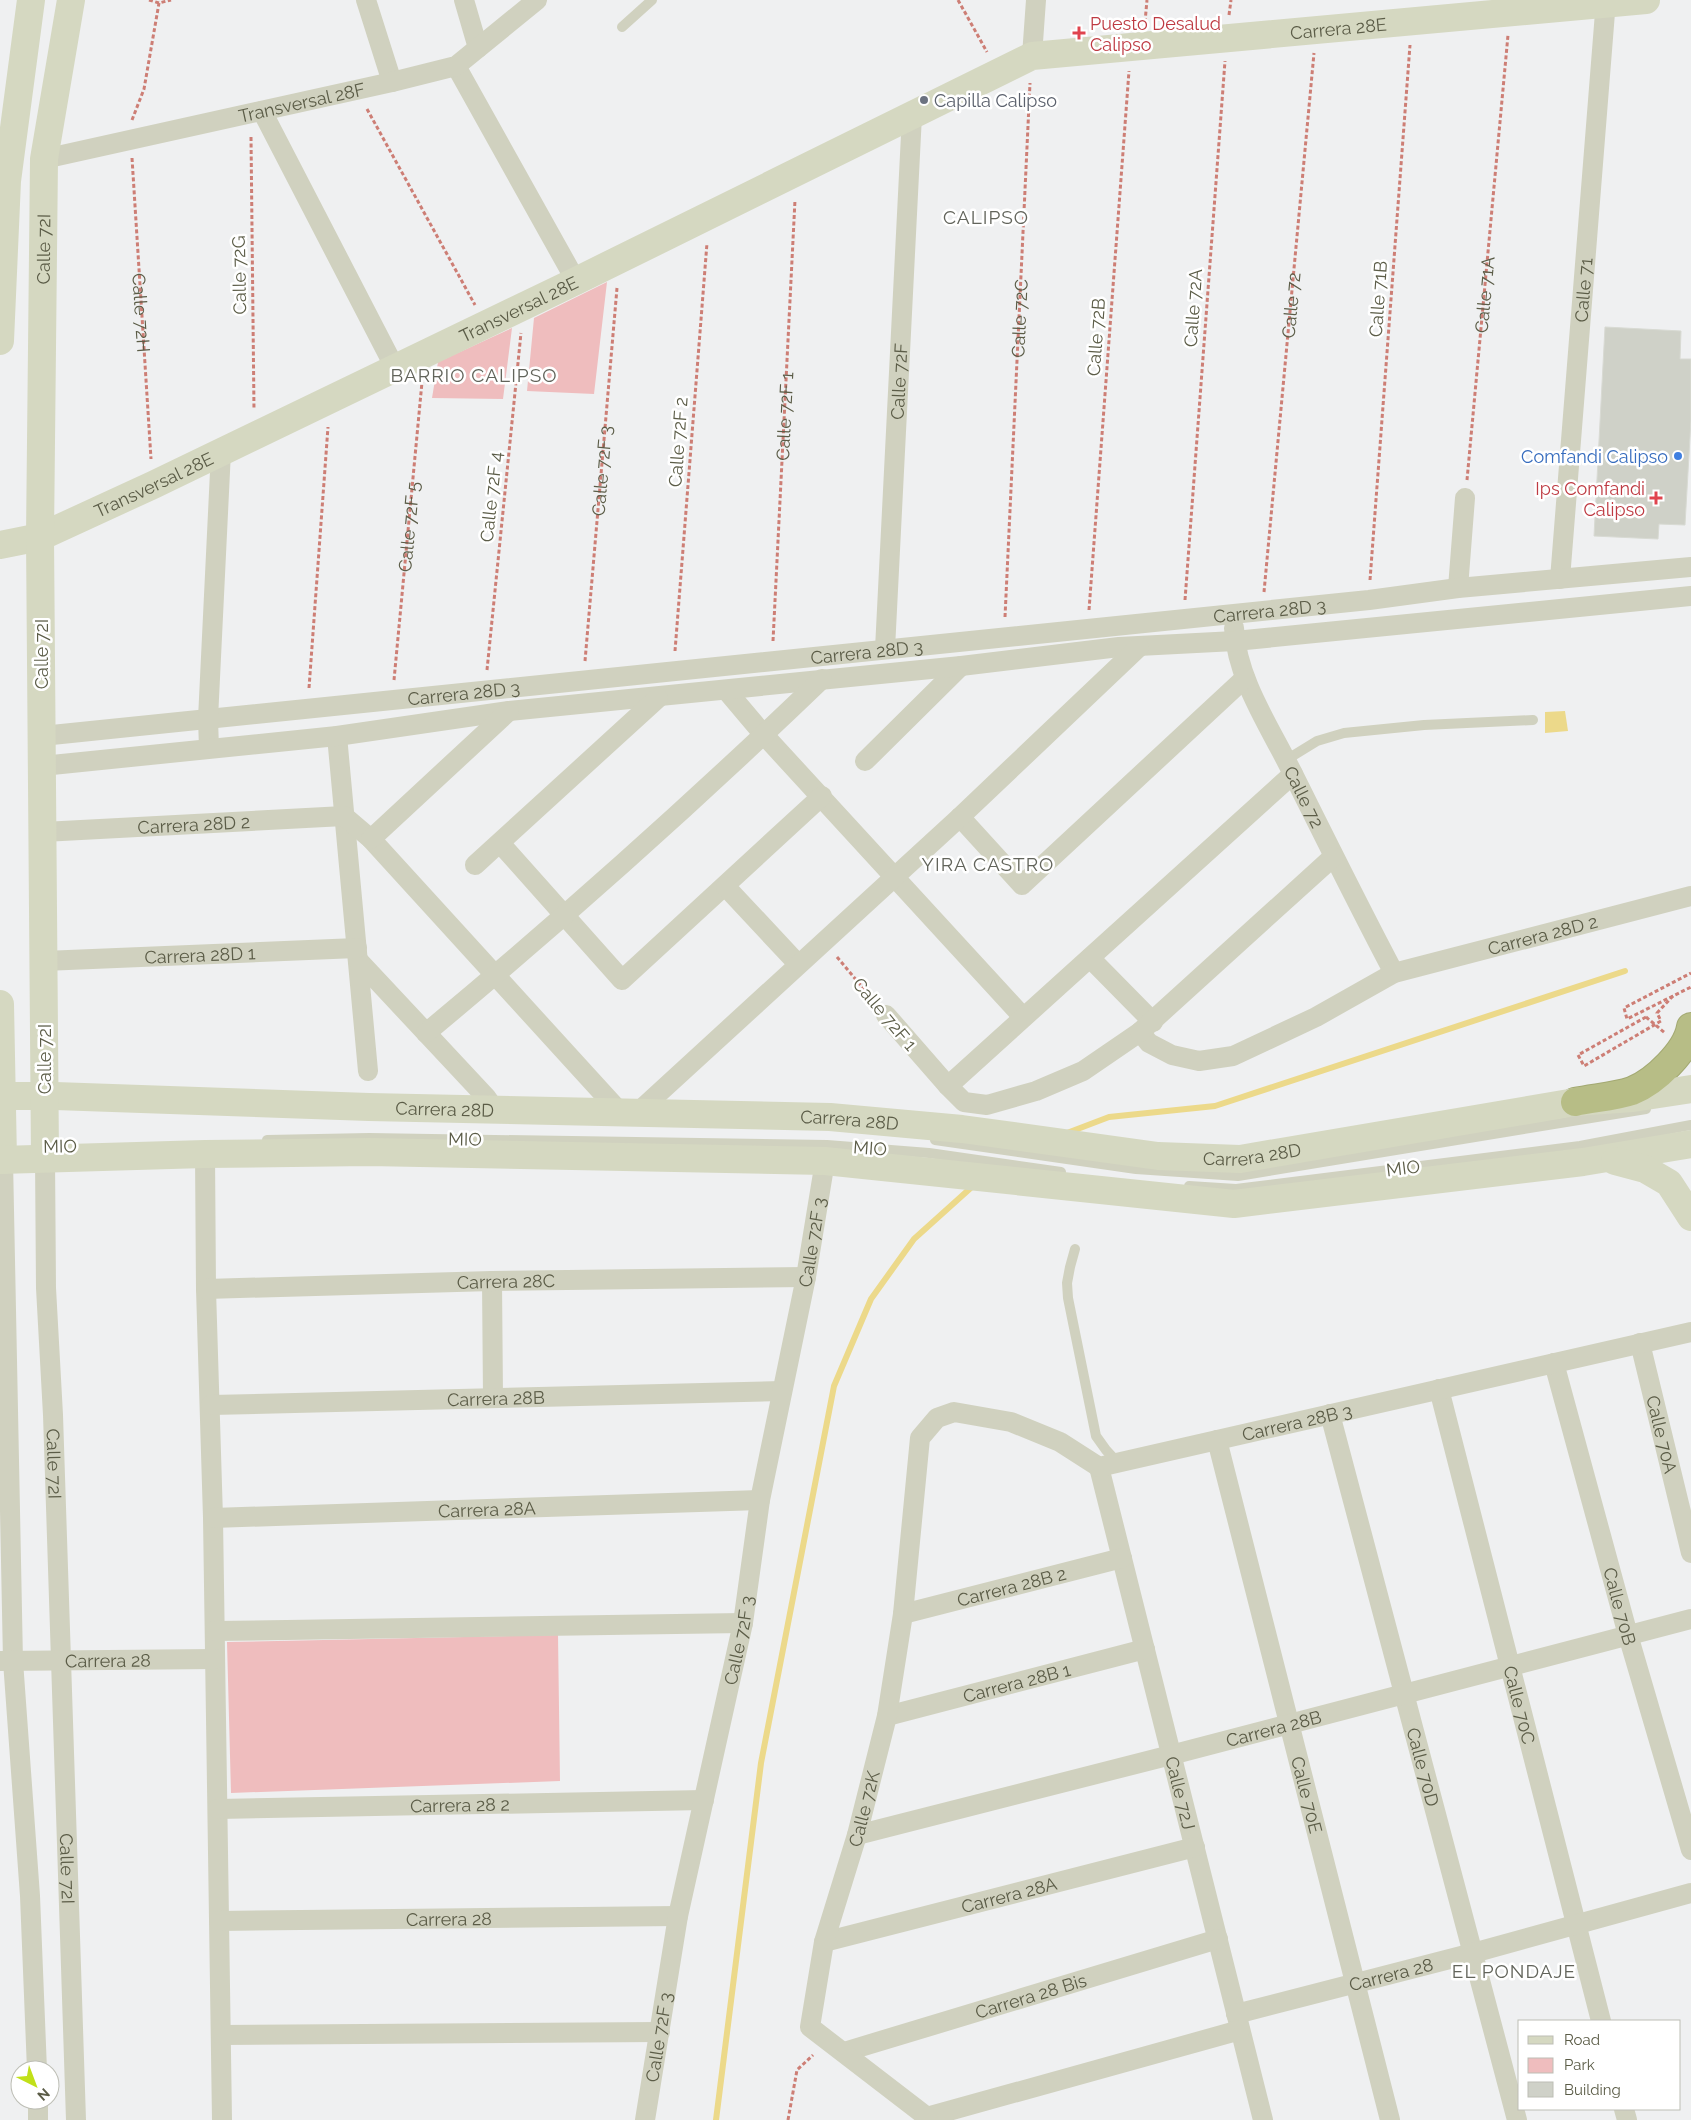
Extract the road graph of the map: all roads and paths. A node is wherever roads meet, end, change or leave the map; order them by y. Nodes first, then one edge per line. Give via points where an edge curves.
1 (31, 0) edge
2 (71, 0) edge
3 (149, 0) edge
4 (171, 0) edge
5 (366, 0) edge
6 (464, 0) edge
7 (537, 0) edge
8 (652, 0) edge
9 (958, 0) edge
10 (1036, 0) edge
11 (1231, 0) edge
12 (1646, 0) edge
13 (1605, 2) edge
14 (159, 3) junction
15 (1510, 13) junction
16 (1412, 22) junction
17 (622, 27) dead end
18 (1316, 30) junction
19 (1227, 38) junction
20 (1131, 47) junction
21 (478, 48) junction
22 (1032, 56) junction
23 (456, 66) junction
24 (999, 71) junction
25 (392, 82) junction
26 (356, 90) junction
27 (257, 112) junction
28 (912, 115) junction
29 (128, 141) junction
30 (44, 160) junction
31 (797, 172) junction
32 (4, 183) edge
33 (709, 216) junction
34 (619, 260) junction
35 (576, 281) junction
36 (524, 307) junction
37 (486, 325) junction
38 (0, 341) edge
39 (425, 354) junction
40 (395, 368) junction
41 (330, 399) junction
42 (254, 436) junction
43 (222, 451) junction
44 (152, 485) junction
45 (1465, 498) joint
46 (40, 537) junction
47 (0, 545) edge
48 (1691, 567) edge
49 (1560, 579) junction
50 (1458, 588) junction
51 (1691, 596) edge
52 (1369, 600) junction
53 (1262, 610) junction
54 (1233, 614) junction
55 (1183, 618) junction
56 (1117, 625) junction
57 (1088, 628) junction
58 (1004, 637) junction
59 (1234, 641) junction
60 (1129, 647) junction
61 (885, 649) junction
62 (772, 661) junction
63 (961, 666) junction
64 (674, 671) junction
65 (1245, 678) junction
66 (822, 679) junction
67 (583, 681) junction
68 (726, 690) junction
69 (485, 691) junction
70 (658, 698) junction
71 (392, 700) junction
72 (308, 709) junction
73 (509, 711) junction
74 (208, 719) junction
75 (1533, 720) dead end
76 (764, 735) junction
77 (42, 736) junction
78 (337, 736) junction
79 (209, 748) junction
80 (865, 761) dead end
81 (42, 766) junction
82 (1290, 767) junction
83 (822, 796) junction
84 (344, 816) junction
85 (960, 817) junction
86 (42, 832) junction
87 (371, 839) junction
88 (500, 843) junction
89 (1333, 857) junction
90 (474, 865) dead end
91 (895, 876) junction
92 (726, 887) junction
93 (1691, 896) edge
94 (565, 915) junction
95 (824, 941) junction
96 (358, 954) junction
97 (1090, 958) junction
98 (44, 961) junction
99 (798, 964) junction
100 (1691, 973) edge
101 (496, 974) junction
102 (1394, 974) junction
103 (1691, 987) edge
104 (1673, 996) junction
105 (0, 1004) edge
106 (886, 1015) joint
107 (1023, 1017) junction
108 (1146, 1027) junction
109 (1679, 1030) edge
110 (426, 1033) junction
111 (368, 1071) dead end
112 (948, 1086) junction
113 (1691, 1089) edge
114 (1575, 1102) junction
115 (3, 1104) edge
116 (45, 1106) junction
117 (1654, 1108) dead end
118 (495, 1110) junction
119 (628, 1112) junction
120 (1691, 1125) edge
121 (954, 1135) junction
122 (926, 1139) dead end
123 (254, 1140) dead end
124 (1691, 1144) edge
125 (46, 1150) junction
126 (3, 1152) edge
127 (205, 1154) junction
128 (825, 1161) junction
129 (1583, 1162) junction
130 (1147, 1163) junction
131 (1085, 1182) junction
132 (1180, 1185) dead end
133 (1691, 1217) edge
134 (1076, 1249) dead end
135 (806, 1277) junction
136 (492, 1281) junction
137 (206, 1288) junction
138 (1691, 1332) edge
139 (1640, 1343) junction
140 (1554, 1363) junction
141 (1439, 1389) junction
142 (782, 1391) junction
143 (493, 1397) junction
144 (211, 1405) junction
145 (1330, 1414) junction
146 (1217, 1440) junction
147 (1118, 1463) junction
148 (1098, 1467) junction
149 (760, 1500) junction
150 (214, 1518) junction
151 (1691, 1553) edge
152 (1122, 1558) junction
153 (903, 1614) junction
154 (1691, 1619) edge
155 (743, 1623) junction
156 (215, 1631) junction
157 (1628, 1635) junction
158 (1145, 1649) junction
159 (215, 1659) junction
160 (61, 1660) junction
161 (6, 1661) edge
162 (1510, 1666) junction
163 (1404, 1694) junction
164 (887, 1716) junction
165 (1289, 1724) junction
166 (1171, 1755) junction
167 (704, 1800) junction
168 (218, 1809) junction
169 (856, 1835) junction
170 (1194, 1847) junction
171 (1691, 1850) edge
172 (1691, 1893) edge
173 (678, 1916) junction
174 (219, 1921) junction
175 (1576, 1925) junction
176 (1218, 1939) junction
177 (824, 1942) junction
178 (1472, 1953) junction
179 (1355, 1983) junction
180 (1601, 2020) edge
181 (1238, 2022) junction
182 (660, 2032) junction
183 (221, 2034) junction
184 (836, 2047) junction
185 (36, 2060) edge
186 (927, 2118) edge
187 (76, 2120) edge
188 (222, 2120) edge
189 (646, 2120) edge
190 (788, 2120) edge
191 (1263, 2120) edge
192 (1390, 2120) edge
193 (1516, 2120) edge

1 - 32 street
2 - 30 street, Calle 72I
3 - 14 path
4 - 14 path
5 - 25 street
6 - 21 street
7 - 21 street, Transversal 28F
8 - 17 lane
9 - 24 path
10 - 22 street
11 - 19 path, Calle 72A
12 - 13 street, Carrera 28E
13 - 15 street, Carrera 28E
13 - 49 street, Calle 71
14 - 29 path via 144,89
15 - 16 street, Carrera 28E
15 - 45 path, Calle 71A
16 - 18 street, Carrera 28E
16 - 52 path, Calle 71B
18 - 19 street, Carrera 28E
18 - 53 path, Calle 72
19 - 20 street, Carrera 28E
19 - 55 path, Calle 72A
20 - 22 street, Carrera 28E
20 - 57 path, Calle 72B
21 - 23 street, Transversal 28F
22 - 24 street, Transversal 28E
22 - 58 path, Calle 72C
23 - 25 street, Transversal 28F
23 - 35 street
24 - 28 street, Transversal 28E
25 - 26 street, Transversal 28F
26 - 27 street, Transversal 28F
26 - 37 path
27 - 29 street, Transversal 28F
27 - 40 street
27 - 42 path, Calle 72G
28 - 31 street, Transversal 28E
28 - 61 street, Calle 72F
29 - 30 street, Transversal 28F
29 - 44 path, Calle 72H
30 - 46 street, Calle 72I
31 - 33 street, Transversal 28E
31 - 62 path, Calle 72F 1
32 - 38 street
33 - 34 street, Transversal 28E
33 - 64 path, Calle 72F 2
34 - 35 street, Transversal 28E
34 - 67 path, Calle 72F 3
35 - 36 street, Transversal 28E
36 - 37 street, Transversal 28E
36 - 69 path, Calle 72F 4
37 - 39 street, Transversal 28E
39 - 40 street, Transversal 28E
39 - 71 path, Calle 72F 5
40 - 41 street, Transversal 28E
41 - 42 street, Transversal 28E
41 - 72 path
42 - 43 street, Transversal 28E
43 - 44 street, Transversal 28E
43 - 74 street
44 - 46 street, Transversal 28E
45 - 50 street
46 - 47 street, Transversal 28E
46 - 77 street, Calle 72I
48 - 49 street, Carrera 28D 3
49 - 50 street, Carrera 28D 3
50 - 52 street, Carrera 28D 3
51 - 59 street, Carrera 28D 3
52 - 53 street, Carrera 28D 3
53 - 54 street, Carrera 28D 3
54 - 55 street, Carrera 28D 3
54 - 59 street, Calle 72
55 - 56 street, Carrera 28D 3
56 - 57 street, Carrera 28D 3
56 - 60 street
57 - 58 street, Carrera 28D 3
58 - 61 street, Carrera 28D 3
59 - 60 street, Carrera 28D 3
59 - 65 street, Calle 72
60 - 63 street, Carrera 28D 3
60 - 85 street
61 - 62 street, Carrera 28D 3
62 - 64 street, Carrera 28D 3
63 - 66 street, Carrera 28D 3
63 - 80 street
64 - 67 street, Carrera 28D 3
65 - 82 street, Calle 72
65 - 85 street via 1022,885
66 - 68 street, Carrera 28D 3
66 - 76 street
67 - 69 street, Carrera 28D 3
68 - 70 street, Carrera 28D 3
68 - 76 street
69 - 71 street, Carrera 28D 3
70 - 73 street, Carrera 28D 3
70 - 88 street
71 - 72 street, Carrera 28D 3
72 - 74 street, Carrera 28D 3
73 - 78 street, Carrera 28D 3
73 - 87 street
74 - 77 street, Carrera 28D 3
74 - 79 street
75 - 82 lane via 1344,733 1318,741
76 - 83 street
76 - 94 street
77 - 81 street, Calle 72I
78 - 79 street, Carrera 28D 3
78 - 84 street
79 - 81 street, Carrera 28D 3
81 - 86 street, Calle 72I
82 - 89 street, Calle 72
82 - 97 street
83 - 91 street
83 - 92 street
84 - 86 street, Carrera 28D 2
84 - 87 street
84 - 96 street
85 - 91 street
86 - 98 street, Calle 72I
87 - 101 street
88 - 90 street
88 - 94 street
89 - 102 street, Calle 72
89 - 108 street, Calle 72F 1
91 - 95 street
91 - 107 street
92 - 94 street via 622,980
92 - 99 street
93 - 102 street, Carrera 28D 2
94 - 101 street
95 - 99 street
95 - 106 path, Calle 72F 1
96 - 98 street, Carrera 28D 1
96 - 110 street
96 - 111 street
97 - 107 street
97 - 108 street, Carrera 28D 2
98 - 116 street, Calle 72I
99 - 119 street
100 - 104 path via 1624,1008 1627,1019
101 - 110 street
101 - 119 street
102 - 108 street, Carrera 28D 2 via 1316,1017 1233,1056 1200,1061 1172,1055 1149,1043
103 - 104 path, bridge
104 - 109 path, bridge via 1657,1013 1661,1021 1584,1066 1578,1055 1646,1017
105 - 115 street
106 - 112 street, Calle 72F 1
107 - 112 street
108 - 112 street, Calle 72F 1 via 1083,1071 1036,1091 987,1105 964,1102
109 - 114 highway via 1682,1047 1672,1061 1647,1082 1632,1090
110 - 118 street
113 - 114 street, Carrera 28D
114 - 130 street, Carrera 28D via 1240,1159
115 - 116 street, Carrera 28D
115 - 126 street
116 - 118 street, Carrera 28D
116 - 125 street, Calle 72I
117 - 130 lane, MIO via 1238,1176
118 - 119 street, Carrera 28D
119 - 121 street, Carrera 28D via 830,1116
120 - 132 lane, MIO via 1580,1146 1236,1189
121 - 122 lane
121 - 130 street, Carrera 28D
123 - 131 lane, MIO via 369,1138 827,1145 929,1153
124 - 129 street
125 - 126 street
125 - 127 street
125 - 160 street, Calle 72I via 46,1288
126 - 161 street
127 - 128 street via 369,1152
127 - 137 street
128 - 131 street
128 - 135 street, Calle 72F 3
129 - 131 street via 1234,1204
129 - 133 street via 1615,1161 1645,1169 1669,1183
134 - 147 lane via 1067,1284 1071,1320 1096,1436
135 - 136 street, Carrera 28C
135 - 142 street, Calle 72F 3
136 - 137 street, Carrera 28C
136 - 143 street
137 - 144 street
138 - 139 street, Carrera 28B 3
139 - 140 street, Carrera 28B 3
139 - 151 street, Calle 70A
140 - 141 street, Carrera 28B 3
140 - 157 street, Calle 70B
141 - 145 street, Carrera 28B 3
141 - 162 street, Calle 70C
142 - 143 street, Carrera 28B
142 - 149 street, Calle 72F 3
143 - 144 street, Carrera 28B
144 - 150 street
145 - 146 street, Carrera 28B 3
145 - 163 street, Calle 70D
146 - 147 street, Carrera 28B 3
146 - 165 street, Calle 70E
147 - 148 street, Carrera 28B 3
148 - 152 street, Calle 72J
148 - 153 street, Calle 72K via 1060,1442 1010,1422 954,1412 937,1418 920,1438
149 - 150 street, Carrera 28A
149 - 155 street, Calle 72F 3
150 - 156 street
152 - 153 street, Carrera 28B 2
152 - 158 street, Calle 72J
153 - 164 street, Calle 72K
154 - 157 street, Carrera 28B
155 - 156 street
155 - 167 street, Calle 72F 3
156 - 159 street
157 - 162 street, Carrera 28B
157 - 171 street, Calle 70B
158 - 164 street, Carrera 28B 1
158 - 166 street, Calle 72J
159 - 160 street, Carrera 28
159 - 168 street
160 - 161 street, Carrera 28
160 - 187 street, Calle 72I
161 - 185 street via 30,1896
162 - 163 street, Carrera 28B
162 - 175 street, Calle 70C
163 - 165 street, Carrera 28B
163 - 178 street, Calle 70D
164 - 169 street, Calle 72K
165 - 166 street, Carrera 28B
165 - 179 street, Calle 70E
166 - 169 street, Carrera 28B
166 - 170 street, Calle 72J
167 - 168 street, Carrera 28 2
167 - 173 street, Calle 72F 3
168 - 174 street
169 - 177 street, Calle 72K
170 - 176 street, Calle 72J
170 - 177 street, Carrera 28A
172 - 175 street, Carrera 28
173 - 174 street, Carrera 28
173 - 182 street, Calle 72F 3
174 - 183 street
175 - 178 street, Carrera 28
175 - 180 street, Calle 70C
176 - 181 street, Calle 72J
176 - 184 street, Carrera 28 Bis
177 - 184 street, Calle 72K via 810,2026
178 - 179 street, Carrera 28
178 - 193 street, Calle 70D
179 - 181 street, Carrera 28
179 - 192 street, Calle 70E
181 - 186 street, Carrera 28
181 - 191 street, Calle 72J
182 - 183 street
182 - 189 street, Calle 72F 3
183 - 188 street
184 - 186 street, Calle 72K
184 - 190 path via 797,2070

